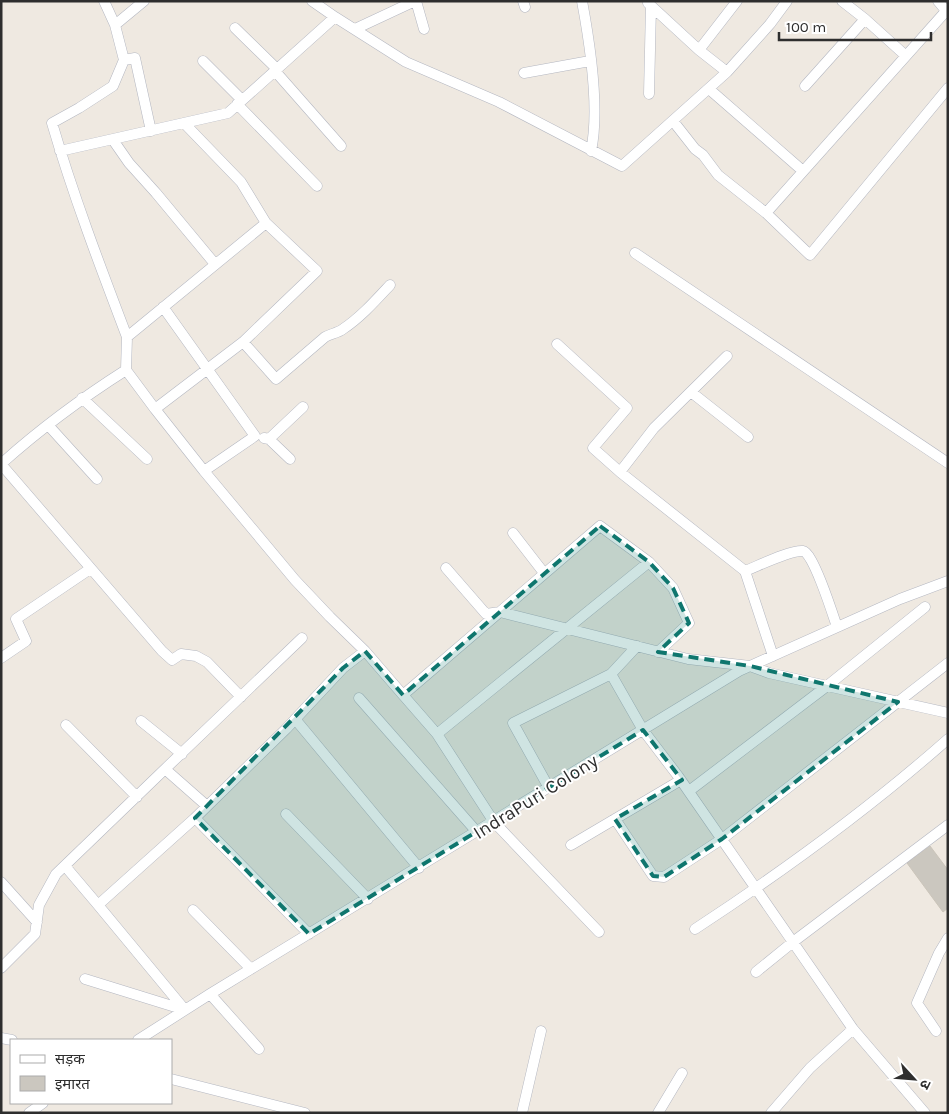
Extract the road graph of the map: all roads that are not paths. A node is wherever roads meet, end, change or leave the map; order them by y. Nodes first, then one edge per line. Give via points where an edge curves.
1 (104, 1) edge
2 (144, 1) edge
3 (312, 1) edge
4 (416, 1) edge
5 (582, 1) edge
6 (737, 1) edge
7 (787, 1) edge
8 (842, 1) edge
9 (938, 1) edge
10 (648, 3) edge
11 (400, 4) edge
12 (947, 11) edge
13 (335, 18) junction
14 (865, 19) junction
15 (116, 25) junction
16 (235, 28) dead end
17 (424, 28) dead end
18 (355, 29) junction
19 (700, 50) junction
20 (906, 56) junction
21 (124, 60) junction
22 (203, 61) dead end
23 (590, 61) junction
24 (276, 70) junction
25 (727, 72) junction
26 (524, 74) dead end
27 (805, 86) dead end
28 (709, 88) junction
29 (948, 88) edge
30 (650, 94) dead end
31 (240, 102) junction
32 (673, 121) junction
33 (184, 124) junction
34 (151, 131) junction
35 (113, 140) junction
36 (341, 146) dead end
37 (60, 151) junction
38 (591, 151) junction
39 (803, 171) junction
40 (317, 186) dead end
41 (766, 213) junction
42 (266, 223) junction
43 (635, 254) dead end
44 (216, 264) junction
45 (390, 285) dead end
46 (163, 307) junction
47 (127, 336) junction
48 (243, 342) junction
49 (557, 344) dead end
50 (727, 356) dead end
51 (126, 370) junction
52 (206, 370) junction
53 (692, 392) junction
54 (82, 398) junction
55 (303, 407) dead end
56 (155, 409) junction
57 (48, 425) junction
58 (255, 436) junction
59 (748, 437) dead end
60 (269, 439) junction
61 (148, 459) dead end
62 (290, 459) dead end
63 (948, 463) edge
64 (1, 464) edge
65 (204, 471) junction
66 (620, 472) junction
67 (97, 479) dead end
68 (513, 533) dead end
69 (649, 562) junction
70 (446, 568) dead end
71 (90, 569) junction
72 (745, 572) junction
73 (544, 573) junction
74 (948, 581) edge
75 (925, 608) dead end
76 (500, 612) junction
77 (837, 627) junction
78 (567, 630) junction
79 (302, 638) dead end
80 (638, 646) junction
81 (365, 651) junction
82 (658, 652) junction
83 (773, 656) junction
84 (1, 658) edge
85 (948, 664) edge
86 (750, 666) junction
87 (611, 674) junction
88 (827, 686) junction
89 (403, 695) junction
90 (241, 697) junction
91 (359, 698) dead end
92 (898, 702) junction
93 (948, 713) edge
94 (295, 719) junction
95 (141, 721) dead end
96 (66, 725) dead end
97 (643, 730) junction
98 (437, 734) junction
99 (948, 739) edge
100 (182, 754) junction
101 (165, 769) junction
102 (681, 780) junction
103 (549, 788) junction
104 (688, 791) junction
105 (137, 796) junction
106 (207, 806) junction
107 (286, 814) dead end
108 (195, 818) junction
109 (615, 819) junction
110 (494, 822) junction
111 (948, 825) edge
112 (477, 832) junction
113 (722, 839) junction
114 (571, 844) dead end
115 (65, 866) junction
116 (419, 868) junction
117 (1, 882) edge
118 (757, 889) junction
119 (368, 899) junction
120 (98, 904) junction
121 (193, 910) dead end
122 (37, 922) junction
123 (694, 929) dead end
124 (599, 932) dead end
125 (309, 934) junction
126 (948, 938) edge
127 (793, 942) junction
128 (1, 968) edge
129 (251, 969) junction
130 (756, 972) dead end
131 (85, 979) dead end
132 (210, 994) junction
133 (185, 1010) junction
134 (853, 1029) junction
135 (936, 1031) dead end
136 (541, 1032) dead end
137 (140, 1039) edge
138 (259, 1049) dead end
139 (682, 1073) dead end
140 (172, 1079) edge
141 (42, 1104) edge
142 (29, 1113) edge
143 (305, 1113) edge
144 (522, 1113) edge
145 (658, 1113) edge
146 (771, 1113) edge
147 (925, 1113) edge

1 - 15 street
2 - 15 street
3 - 13 street
4 - 11 street
4 - 17 street
5 - 23 street
6 - 19 street
7 - 25 street
8 - 14 street
9 - 12 street
10 - 19 street
10 - 30 street
11 - 18 street
12 - 20 street
13 - 18 street
13 - 24 street
14 - 20 street
14 - 27 street
15 - 21 street
16 - 24 street
18 - 38 street via 406,62 499,102
19 - 25 street
20 - 39 street
21 - 34 street via 135,58
21 - 37 street via 112,86 52,122
22 - 31 street
23 - 26 street
23 - 38 street via 594,106
24 - 31 street
24 - 36 street
25 - 28 street
28 - 32 street
28 - 39 street
29 - 41 street via 810,255
31 - 33 street via 228,113
31 - 40 street
32 - 38 street via 622,166
32 - 41 street via 718,175
33 - 34 street
33 - 42 street via 241,182
34 - 35 street
35 - 37 street
35 - 44 street
37 - 47 street
39 - 41 street
42 - 44 street
42 - 48 street via 317,271
43 - 63 street
44 - 46 street
45 - 48 street via 367,310 341,331 325,337 276,379
46 - 47 street
46 - 52 street
47 - 51 street
48 - 52 street
49 - 66 street via 627,408 593,448
50 - 53 street
51 - 54 street
51 - 56 street
52 - 56 street
52 - 58 street
53 - 59 street
53 - 66 street via 654,428
54 - 57 street
54 - 61 street
55 - 60 street
56 - 65 street
57 - 64 street
57 - 67 street
58 - 60 street
58 - 65 street
60 - 62 street
64 - 71 street
65 - 81 street via 295,580
66 - 72 street
68 - 73 street
69 - 73 street via 600,526
69 - 78 street
69 - 82 street via 673,588 689,623
70 - 76 street via 486,614
71 - 84 street via 16,619 26,641
71 - 90 street via 172,660 180,654 196,656 207,662
72 - 77 street via 794,552 807,552
72 - 83 street
73 - 76 street
74 - 77 street, IndraPuri Colony
75 - 88 street
76 - 78 street
76 - 89 street
77 - 83 street, IndraPuri Colony
78 - 80 street
78 - 98 street
79 - 90 street
80 - 82 street
80 - 87 street
81 - 89 street
81 - 94 street via 343,668
82 - 86 street
83 - 86 street, IndraPuri Colony
85 - 92 street
86 - 88 street
86 - 97 street, IndraPuri Colony
87 - 97 street
87 - 103 street via 513,723
88 - 92 street
88 - 104 street
89 - 98 street
90 - 100 street
91 - 112 street
92 - 93 street
92 - 113 street
94 - 106 street
94 - 116 street
95 - 100 street
96 - 105 street
97 - 102 street
97 - 103 street, IndraPuri Colony
98 - 110 street
99 - 118 street via 909,773
100 - 101 street
101 - 105 street
101 - 106 street
102 - 104 street
102 - 109 street
103 - 110 street, IndraPuri Colony
104 - 113 street
105 - 115 street
106 - 108 street
107 - 119 street
108 - 120 street
108 - 125 street
109 - 113 street via 653,876 664,878
109 - 114 street
110 - 112 street, IndraPuri Colony
110 - 124 street
111 - 127 street
112 - 116 street, IndraPuri Colony
113 - 118 street
115 - 120 street
115 - 122 street via 56,874 39,905
116 - 119 street, IndraPuri Colony
117 - 122 street
118 - 123 street
118 - 127 street
119 - 125 street, IndraPuri Colony
120 - 133 street
121 - 129 street
122 - 128 street via 35,934
125 - 129 street, IndraPuri Colony
126 - 135 street via 917,1003
127 - 130 street
127 - 134 street
129 - 132 street, IndraPuri Colony
131 - 133 street
132 - 133 street, IndraPuri Colony
132 - 138 street
133 - 137 street, IndraPuri Colony
134 - 146 street via 810,1068
134 - 147 street
136 - 144 street
139 - 145 street
140 - 143 street
141 - 142 street

